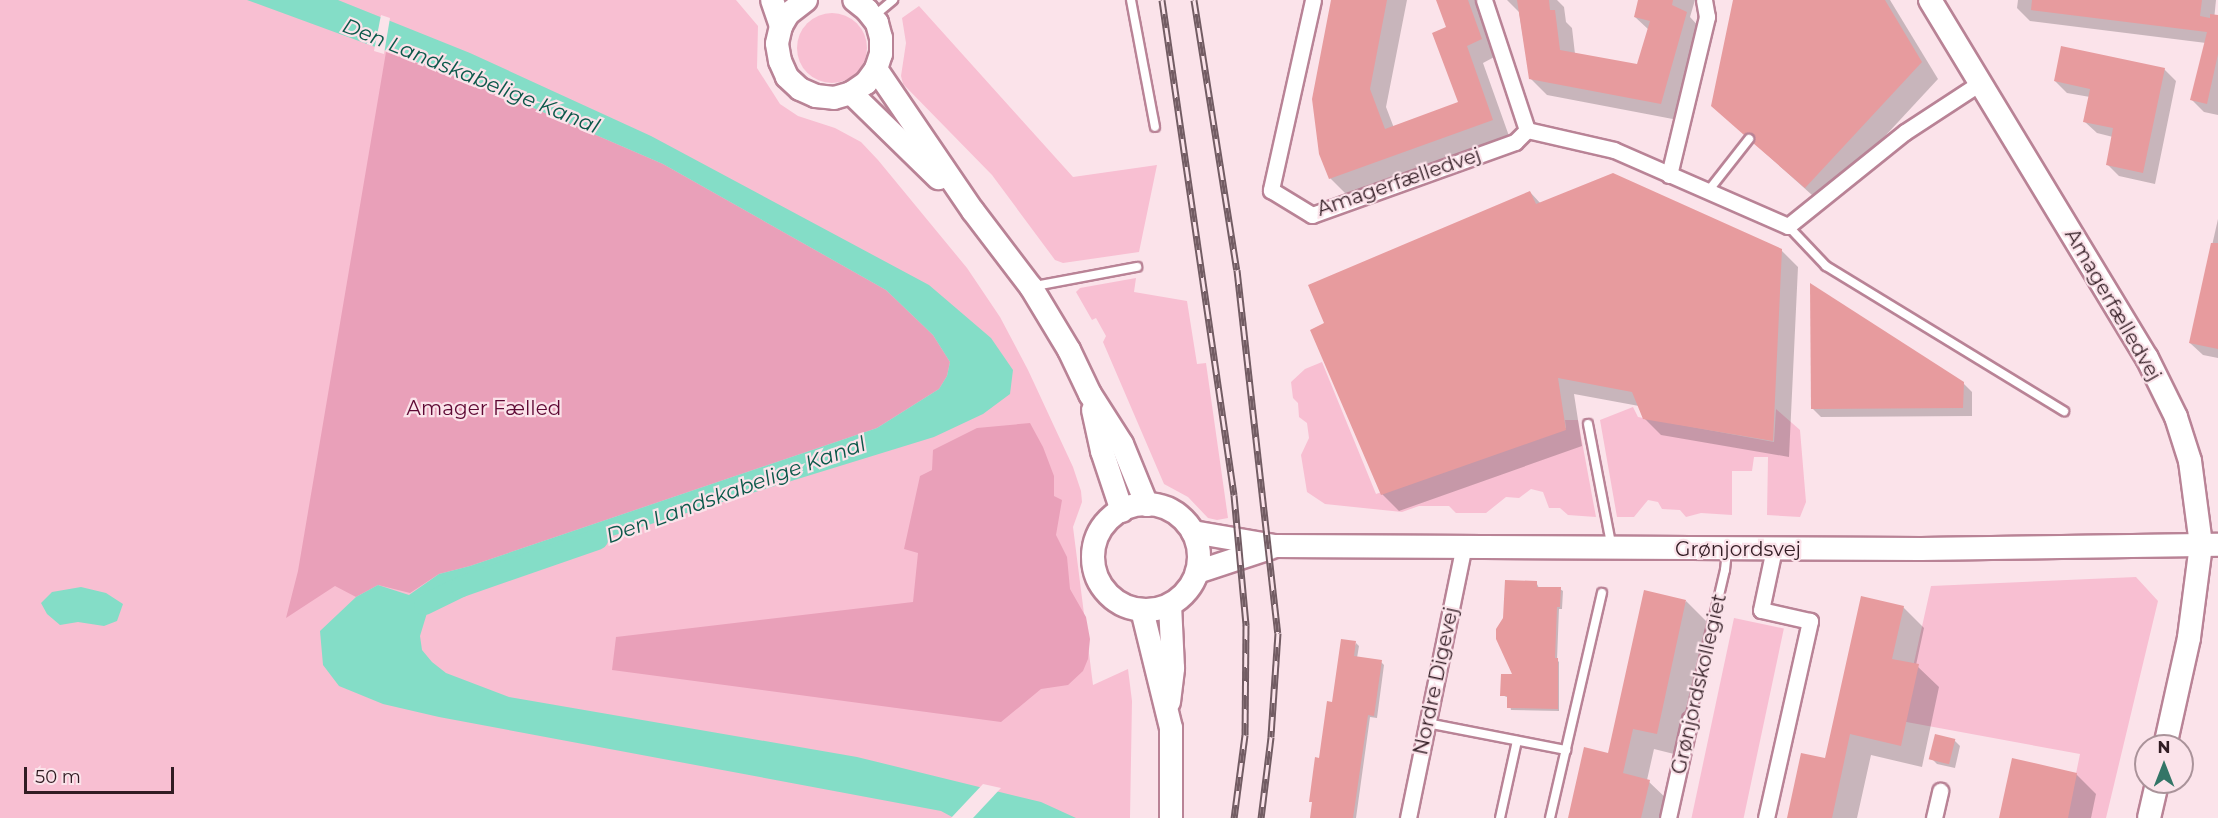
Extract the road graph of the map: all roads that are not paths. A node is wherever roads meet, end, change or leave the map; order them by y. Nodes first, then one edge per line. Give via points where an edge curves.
1 (772, 0) edge
2 (806, 0) edge
3 (893, 0) edge
4 (1131, 0) edge
5 (1313, 0) edge
6 (1484, 0) edge
7 (1704, 0) edge
8 (1930, 0) edge
9 (868, 7) edge
10 (781, 26) junction
11 (876, 69) junction
12 (1980, 83) junction
13 (851, 93) junction
14 (1155, 127) dead end
15 (1527, 130) junction
16 (1749, 139) dead end
17 (1670, 175) junction
18 (1709, 190) junction
19 (973, 211) junction
20 (1788, 226) junction
21 (1137, 267) dead end
22 (1031, 287) junction
23 (1090, 394) junction
24 (2064, 411) dead end
25 (1588, 424) dead end
26 (1146, 505) junction
27 (1122, 511) junction
28 (1193, 532) junction
29 (1464, 545) junction
30 (2210, 545) edge
31 (1275, 546) junction
32 (1611, 548) junction
33 (1727, 549) junction
34 (1774, 549) junction
35 (1197, 572) junction
36 (1602, 593) dead end
37 (1170, 605) junction
38 (1142, 610) junction
39 (1168, 711) junction
40 (1690, 719) joint
41 (1427, 723) junction
42 (2168, 734) edge
43 (1517, 741) junction
44 (1566, 750) junction
45 (1940, 791) dead end
46 (2154, 794) edge
47 (1171, 818) edge
48 (1408, 818) edge
49 (1500, 818) edge
50 (1550, 818) edge
51 (1668, 818) edge
52 (1766, 818) edge
53 (1934, 818) edge
54 (2149, 818) edge

1 - 10 street
2 - 10 street via 788,14
3 - 9 lane
4 - 14 lane
5 - 15 street, Amagerfælledvej via 1272,190 1312,215 1515,142
6 - 15 street
7 - 17 street via 1707,17
8 - 12 street, Amagerfælledvej
9 - 11 street via 881,38
10 - 13 street via 777,44 780,61 800,89 834,98
11 - 13 street via 866,83
11 - 19 street
12 - 20 street via 1905,132
12 - 30 street, Amagerfælledvej via 2146,358 2176,417
13 - 19 street
15 - 17 street via 1614,150
16 - 18 lane
17 - 18 street
18 - 20 street
19 - 22 street
20 - 24 lane via 1826,266
21 - 22 lane
22 - 23 street
23 - 26 street via 1122,444
23 - 27 street via 1102,451
25 - 32 lane
26 - 27 street
26 - 28 street via 1174,512
27 - 38 street via 1110,519 1099,535 1093,555 1095,568 1099,581 1112,597
28 - 31 street, Grønjordsvej
28 - 35 street via 1198,545
29 - 31 street, Grønjordsvej
29 - 32 street, Grønjordsvej
29 - 41 street, Nordre Digevej
30 - 34 street, Grønjordsvej
30 - 42 street, Amagerfælledvej
31 - 35 street, Grønjordsvej
32 - 33 street, Grønjordsvej
33 - 34 street, Grønjordsvej
33 - 40 lane, Grønjordskollegiet
34 - 52 street via 1761,610 1810,621
35 - 37 street via 1187,591
36 - 44 lane
37 - 38 street
37 - 39 street via 1173,668
38 - 39 street
39 - 47 street via 1172,728
40 - 51 street, Grønjordskollegiet
41 - 43 lane
41 - 48 street, Nordre Digevej
43 - 44 lane
43 - 49 lane
44 - 50 lane
45 - 53 street
46 - 54 street

